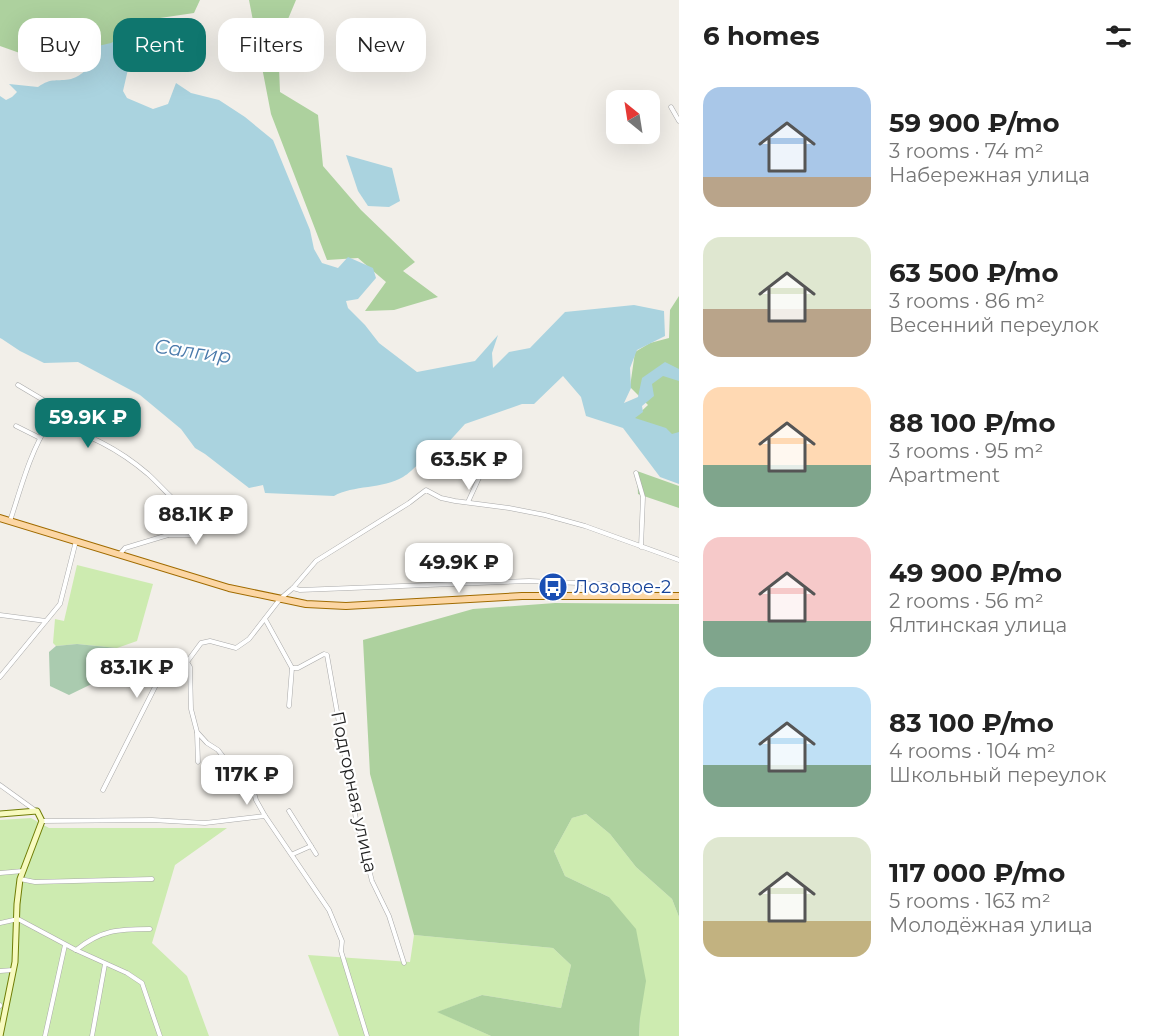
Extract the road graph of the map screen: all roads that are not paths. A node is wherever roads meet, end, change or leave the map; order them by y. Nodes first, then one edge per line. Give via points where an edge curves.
1 (671, 107) dead end
2 (679, 121) edge
3 (18, 385) dead end
4 (49, 423) junction
5 (16, 426) dead end
6 (40, 438) junction
7 (495, 443) dead end
8 (636, 473) dead end
9 (468, 502) junction
10 (0, 518) edge
11 (10, 521) junction
12 (216, 523) dead end
13 (168, 535) junction
14 (76, 541) junction
15 (641, 547) junction
16 (119, 555) junction
17 (679, 560) edge
18 (293, 588) junction
19 (635, 596) junction
20 (679, 596) edge
21 (280, 599) junction
22 (0, 615) edge
23 (265, 619) junction
24 (46, 621) junction
25 (188, 662) junction
26 (292, 669) junction
27 (0, 677) edge
28 (289, 706) dead end
29 (197, 732) junction
30 (198, 762) dead end
31 (0, 785) edge
32 (103, 790) dead end
33 (37, 811) junction
34 (289, 811) dead end
35 (0, 814) edge
36 (265, 816) junction
37 (42, 821) junction
38 (311, 846) junction
39 (293, 854) junction
40 (316, 854) dead end
41 (23, 871) junction
42 (0, 873) edge
43 (20, 879) junction
44 (153, 879) dead end
45 (18, 919) junction
46 (0, 923) edge
47 (150, 929) dead end
48 (65, 945) junction
49 (76, 950) junction
50 (404, 963) dead end
51 (105, 964) junction
52 (14, 970) junction
53 (0, 971) edge
54 (7, 1001) junction
55 (0, 1006) edge
56 (0, 1036) edge
57 (45, 1036) edge
58 (92, 1036) edge
59 (160, 1036) edge
60 (367, 1036) edge

1 - 2 street
3 - 4 street via 55,407
4 - 6 street
4 - 13 street via 99,441 149,475 179,504
5 - 6 street
6 - 11 street
7 - 9 street
8 - 15 street via 643,497
9 - 15 street via 545,515
9 - 18 street via 441,498 426,490 316,561
10 - 11 main road
11 - 14 main road
12 - 13 street via 194,535
13 - 16 street via 125,548
14 - 16 main road
14 - 24 street via 60,604
15 - 17 street
16 - 21 main road
18 - 19 street via 529,581 627,585
18 - 21 street
19 - 20 main road
19 - 21 main road via 522,596 346,606
21 - 23 street
22 - 24 street
23 - 25 street via 236,648 206,640
23 - 26 street
24 - 27 street
25 - 29 street via 191,709
25 - 32 street via 158,681
26 - 28 street
26 - 50 street, Подгорная улица via 327,655 356,819 372,881 389,916
29 - 30 street
29 - 36 street via 253,789
31 - 33 street
33 - 35 main road
33 - 37 main road
34 - 38 street
36 - 37 street via 205,823
36 - 39 street
37 - 41 main road
38 - 39 street
38 - 40 street
39 - 60 street via 329,910 342,941 341,951
41 - 42 street
41 - 43 main road
43 - 44 street
43 - 45 main road
45 - 46 street
45 - 48 street
45 - 52 main road
47 - 49 street via 106,932
48 - 49 street
48 - 57 street
49 - 51 street
51 - 58 street
51 - 59 street via 142,983
52 - 53 street
52 - 54 main road
54 - 55 street
54 - 56 main road

